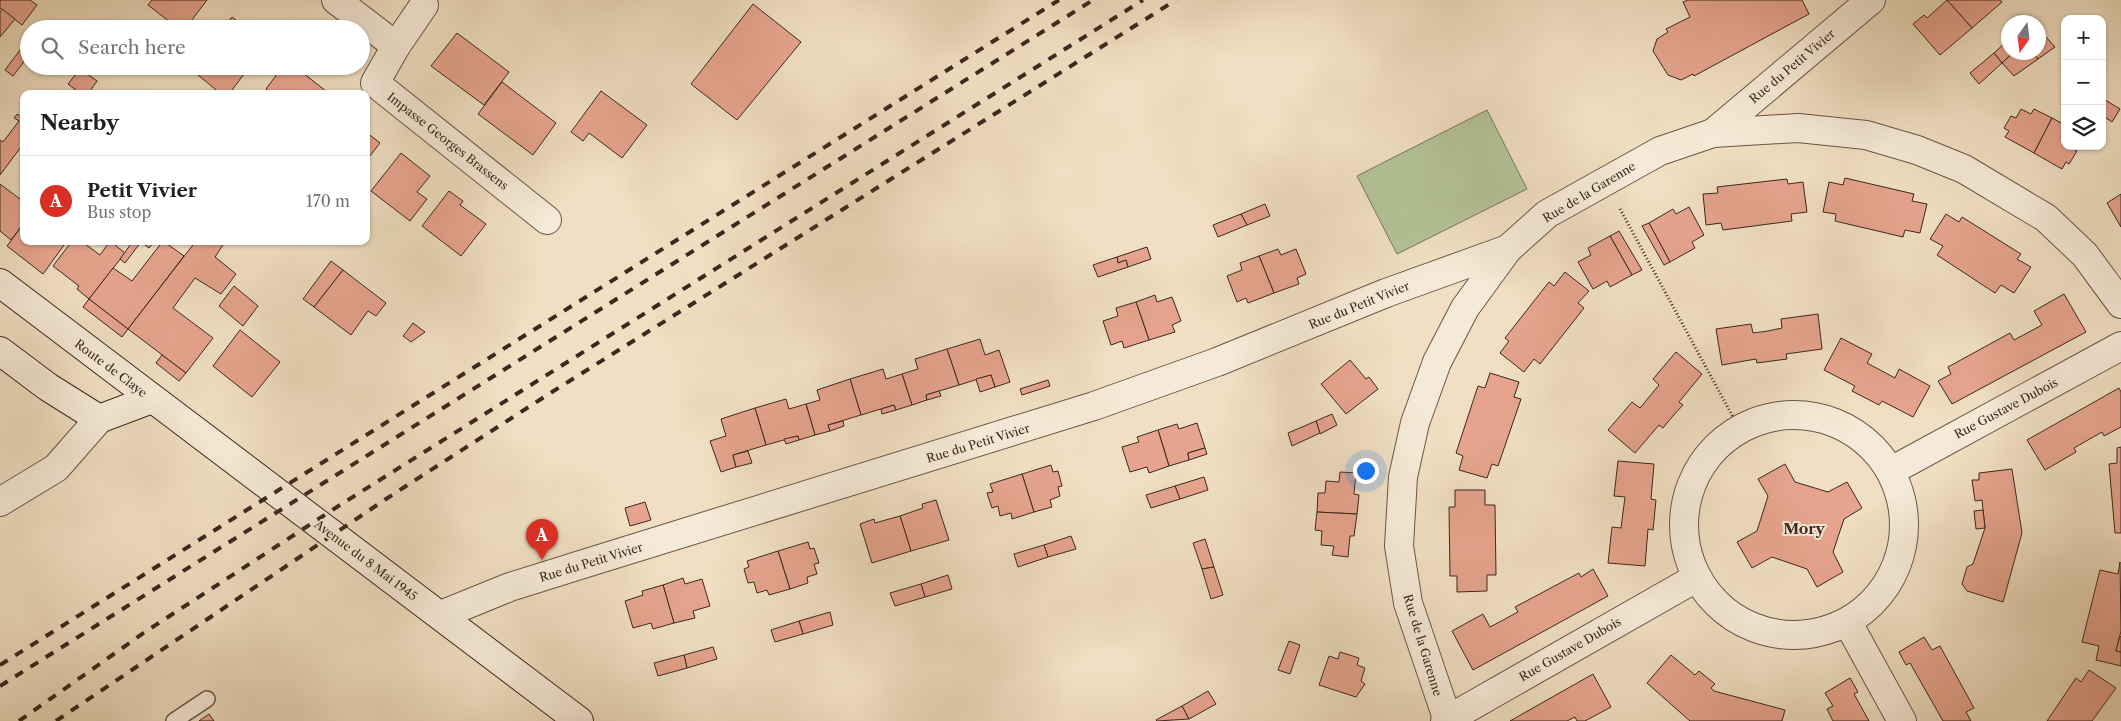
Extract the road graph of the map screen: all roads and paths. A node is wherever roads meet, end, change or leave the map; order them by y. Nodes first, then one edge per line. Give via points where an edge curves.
1 (336, 0) edge
2 (1871, 0) edge
3 (424, 5) dead end
4 (362, 20) edge
5 (370, 26) edge
6 (396, 46) junction
7 (1713, 133) junction
8 (1606, 182) junction
9 (547, 220) dead end
10 (1508, 249) junction
11 (0, 283) edge
12 (2121, 304) edge
13 (2121, 346) edge
14 (0, 351) edge
15 (152, 400) junction
16 (99, 419) junction
17 (1739, 428) junction
18 (1891, 471) junction
19 (0, 502) edge
20 (1696, 578) junction
21 (441, 615) junction
22 (1848, 623) junction
23 (206, 699) dead end
24 (1447, 720) edge
25 (174, 721) edge
26 (579, 721) edge
27 (1902, 721) edge

1 - 4 street
2 - 7 street, Rue du Petit Vivier
3 - 6 street, Impasse Georges Brassens
5 - 6 street
6 - 9 street, Impasse Georges Brassens via 375,83
7 - 8 street, Rue de la Garenne via 1660,151
7 - 12 street, Rue de la Garenne via 1798,128 1866,135 1917,150 1964,169 2046,218 2085,255
8 - 10 street, Rue de la Garenne via 1547,214
8 - 17 path
10 - 21 street, Rue du Petit Vivier via 1386,292 1217,362 1094,406 593,561
10 - 24 street, Rue de la Garenne via 1465,308 1437,362 1415,423 1403,477 1399,546 1408,603
11 - 15 street, Route de Claye
13 - 18 street, Rue Gustave Dubois
14 - 16 street
15 - 16 street, Route de Claye
15 - 21 street, Avenue du 8 Mai 1945
16 - 19 street via 56,468
17 - 18 street via 1766,418 1795,414 1824,419 1850,430 1873,447
17 - 20 street via 1712,450 1693,478 1683,511 1684,545
18 - 22 street via 1903,504 1904,538 1895,572 1876,601
20 - 22 street via 1717,606 1746,626 1780,636 1815,635
20 - 24 street, Rue Gustave Dubois
21 - 26 street, Avenue du 8 Mai 1945
22 - 27 street
23 - 25 lane

